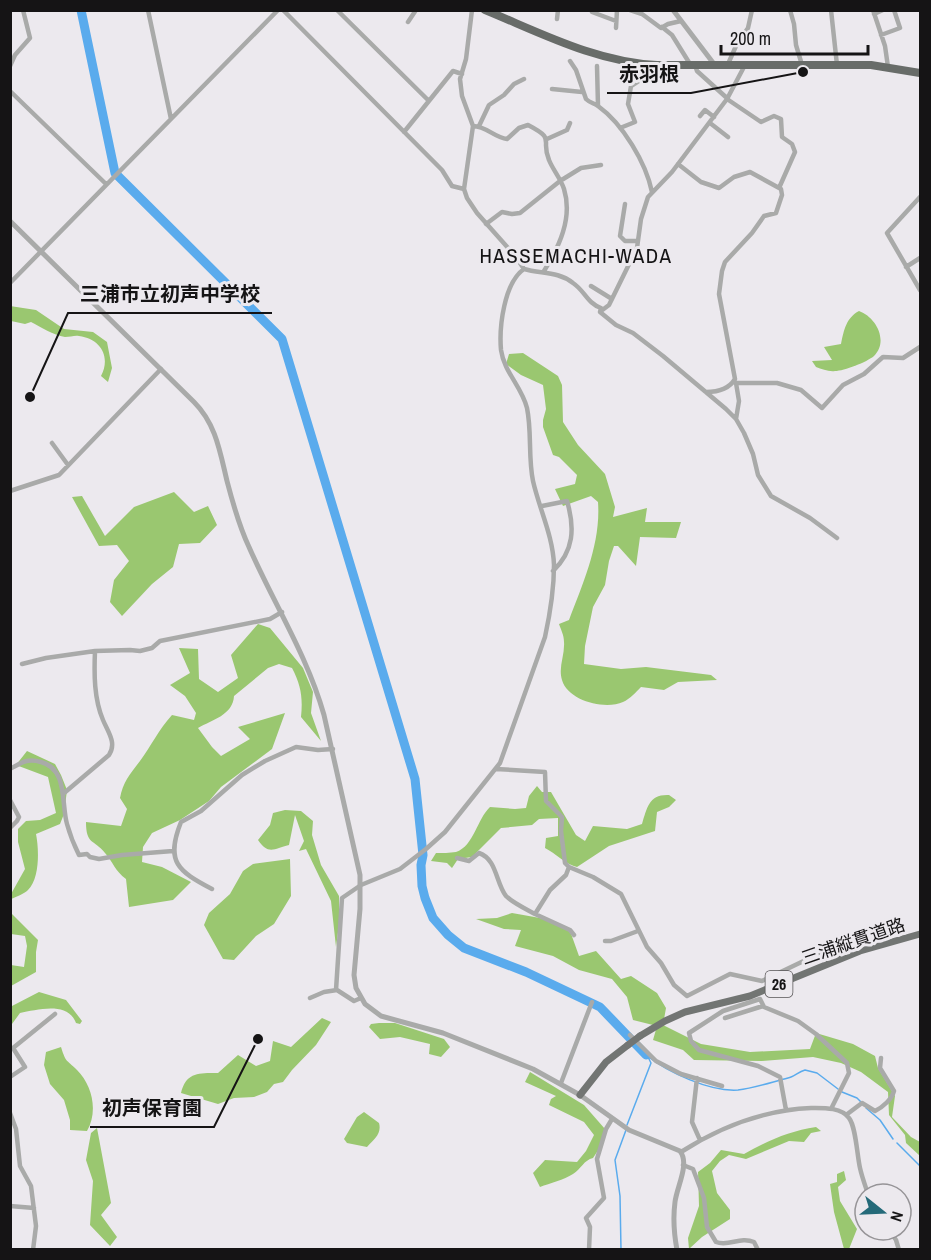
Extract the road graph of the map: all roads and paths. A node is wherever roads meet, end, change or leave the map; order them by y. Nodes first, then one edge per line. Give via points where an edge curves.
1 (23, 10) edge
2 (148, 10) edge
3 (281, 10) edge
4 (337, 10) edge
5 (416, 10) edge
6 (472, 10) edge
7 (485, 10) edge
8 (558, 10) edge
9 (617, 10) edge
10 (630, 10) edge
11 (673, 10) edge
12 (752, 10) edge
13 (790, 10) edge
14 (831, 10) edge
15 (883, 10) edge
16 (894, 10) edge
17 (873, 12) edge
18 (591, 13) edge
19 (556, 19) dead end
20 (616, 21) junction
21 (681, 21) junction
22 (408, 22) dead end
23 (662, 27) junction
24 (616, 28) dead end
25 (881, 35) junction
26 (570, 61) dead end
27 (657, 64) junction
28 (693, 64) junction
29 (714, 64) junction
30 (728, 64) junction
31 (745, 65) junction
32 (802, 65) junction
33 (837, 65) junction
34 (10, 66) edge
35 (597, 66) dead end
36 (888, 67) junction
37 (921, 73) edge
38 (462, 74) junction
39 (524, 80) dead end
40 (552, 89) dead end
41 (10, 91) edge
42 (582, 92) junction
43 (727, 99) junction
44 (429, 101) junction
45 (598, 106) junction
46 (700, 116) dead end
47 (714, 117) junction
48 (171, 119) junction
49 (570, 123) dead end
50 (710, 123) junction
51 (476, 126) junction
52 (620, 128) junction
53 (404, 132) junction
54 (728, 137) dead end
55 (547, 139) junction
56 (678, 164) junction
57 (601, 165) dead end
58 (560, 181) junction
59 (106, 184) junction
60 (779, 188) junction
61 (464, 189) junction
62 (651, 192) junction
63 (921, 197) edge
64 (625, 204) dead end
65 (10, 221) edge
66 (486, 224) junction
67 (638, 241) junction
68 (41, 252) junction
69 (921, 258) edge
70 (906, 267) junction
71 (524, 269) junction
72 (544, 271) junction
73 (10, 283) edge
74 (591, 286) dead end
75 (921, 290) edge
76 (612, 299) junction
77 (609, 305) junction
78 (600, 312) junction
79 (611, 321) junction
80 (921, 347) edge
81 (161, 369) junction
82 (735, 382) junction
83 (706, 392) junction
84 (736, 419) junction
85 (52, 443) dead end
86 (68, 465) junction
87 (10, 491) edge
88 (542, 506) junction
89 (837, 538) dead end
90 (553, 571) junction
91 (282, 612) junction
92 (95, 651) junction
93 (22, 664) dead end
94 (333, 749) junction
95 (10, 769) edge
96 (496, 769) junction
97 (63, 794) junction
98 (10, 800) edge
99 (10, 828) edge
100 (173, 851) junction
101 (457, 858) dead end
102 (569, 867) junction
103 (361, 885) junction
104 (212, 889) dead end
105 (535, 914) junction
106 (638, 931) junction
107 (921, 934) edge
108 (574, 935) dead end
109 (604, 941) dead end
110 (839, 944) dead end
111 (336, 990) junction
112 (310, 998) dead end
113 (361, 998) junction
114 (591, 1004) dead end
115 (763, 1006) junction
116 (55, 1014) dead end
117 (725, 1018) dead end
118 (630, 1035) dead end
119 (881, 1058) dead end
120 (10, 1077) edge
121 (696, 1080) junction
122 (561, 1083) junction
123 (722, 1086) dead end
124 (580, 1095) junction
125 (831, 1109) junction
126 (786, 1110) junction
127 (10, 1113) edge
128 (846, 1115) junction
129 (612, 1119) junction
130 (700, 1140) junction
131 (681, 1152) junction
132 (684, 1165) junction
133 (864, 1182) edge
134 (10, 1206) edge
135 (34, 1208) junction
136 (33, 1250) edge
137 (589, 1250) edge
138 (677, 1250) edge
139 (758, 1250) edge

1 - 34 street via 30,38
2 - 48 street
3 - 48 street
3 - 53 street
4 - 44 street
5 - 22 street
6 - 38 street
7 - 27 highway via 591,53
8 - 19 street
9 - 20 street
10 - 23 street
11 - 21 street
12 - 30 street via 748,28
13 - 32 street
14 - 33 street
15 - 17 street
16 - 25 street via 900,28
17 - 25 street
18 - 20 street
20 - 24 street
21 - 23 street
21 - 29 street
23 - 28 street via 672,34
25 - 36 street
26 - 42 street
27 - 28 highway
27 - 52 street via 654,71 631,86 628,104 635,122
28 - 29 highway
28 - 43 street
29 - 30 highway
30 - 31 highway
31 - 32 highway
31 - 43 street
32 - 33 highway
33 - 36 highway
35 - 45 street
36 - 37 highway
38 - 44 street via 453,71
38 - 51 street via 461,89
39 - 51 street via 489,105
40 - 42 street
41 - 59 street
42 - 45 street
43 - 47 street
43 - 60 street via 761,122 774,116 781,120 781,135 795,152
44 - 53 street
45 - 52 street
46 - 47 street via 705,110
47 - 50 street
48 - 59 street
49 - 55 street via 567,130
50 - 54 street
50 - 56 street
51 - 55 street via 507,139 528,125 543,132
51 - 61 street
52 - 62 street via 649,178
53 - 61 street via 442,170 452,186
55 - 58 street via 547,155
56 - 60 street via 701,182 719,188 750,172
56 - 62 street
57 - 58 street via 581,168
58 - 66 street via 520,213 501,212
58 - 72 street via 567,218
59 - 68 street
60 - 82 street via 782,195 776,213 764,216 725,262 722,271 719,294
61 - 66 street
62 - 67 street via 643,210
63 - 70 street via 886,233
64 - 67 street via 620,237 625,242
65 - 68 street
66 - 71 street
67 - 76 street
68 - 73 street
68 - 81 street
69 - 70 street
70 - 75 street
71 - 72 street
71 - 88 street via 506,299 501,350 526,406 533,480
72 - 78 street via 573,282 590,303 601,308
74 - 76 street
76 - 77 street
77 - 78 street
77 - 79 street
78 - 79 street
79 - 83 street via 633,333
80 - 82 street via 903,358 883,357 864,374 843,385 822,408 801,390 777,383
81 - 86 street
81 - 91 street via 210,422 242,530
82 - 83 street via 720,391
82 - 84 street via 739,400
83 - 84 street
84 - 89 street via 758,475 771,496
85 - 86 street
86 - 87 street via 59,475
88 - 90 street
88 - 90 street via 567,501 572,522 571,545
90 - 96 street via 545,637
91 - 92 street via 270,619 160,641 140,651
91 - 94 street via 315,685
92 - 93 street
92 - 97 street via 96,692 113,750
94 - 100 street via 296,747 242,775 201,811 182,822
94 - 103 street
95 - 97 street via 28,760 44,762 56,772
96 - 102 street via 545,772 545,798 562,817 565,863
96 - 103 street via 446,832 400,869
97 - 100 street via 67,825 79,855 99,859
98 - 99 street via 19,817
100 - 104 street via 179,869
101 - 105 street via 469,861 479,853 484,855 494,867 506,896
102 - 105 street
102 - 106 street via 621,894
103 - 111 street via 342,898
103 - 113 street via 354,975
105 - 108 street
106 - 109 street
106 - 110 street via 674,984 687,996 730,974 762,981
107 - 124 main road, 三浦縦貫道路 / 26, bridge via 852,954 750,996 665,1021 606,1062
111 - 112 street
111 - 113 street via 354,1001
113 - 122 street via 381,1016 469,1042
114 - 122 street
115 - 117 street
115 - 125 street via 798,1021 847,1063 849,1073
115 - 126 street via 760,999 752,1000 689,1033 699,1050 776,1074 781,1079
116 - 120 street via 13,1048 25,1067
118 - 121 street via 656,1061
119 - 128 street via 880,1068 894,1093 875,1111 862,1103
121 - 123 street
121 - 130 street via 692,1122
122 - 124 street
124 - 129 street
125 - 126 street
125 - 128 street
126 - 130 street via 756,1116
127 - 135 street via 20,1166 31,1186
128 - 133 street via 851,1121
129 - 131 street
129 - 137 street via 597,1159 604,1198 586,1218 590,1227
130 - 131 street
131 - 132 street
132 - 138 street via 675,1202
132 - 139 street via 693,1169 704,1198 706,1224 716,1242 747,1239
134 - 135 street
135 - 136 street

